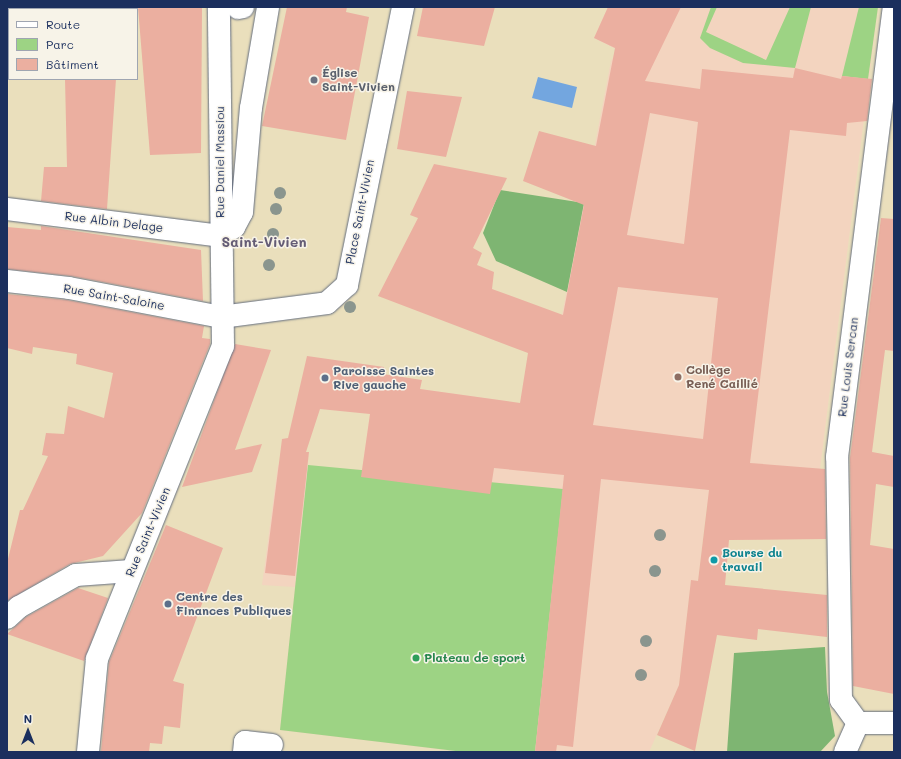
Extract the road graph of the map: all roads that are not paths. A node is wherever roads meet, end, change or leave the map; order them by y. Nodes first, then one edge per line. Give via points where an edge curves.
1 (233, 7) edge
2 (268, 7) edge
3 (403, 7) edge
4 (894, 7) edge
5 (7, 209) edge
6 (220, 236) junction
7 (7, 281) edge
8 (221, 317) junction
9 (131, 571) junction
10 (7, 618) edge
11 (858, 723) junction
12 (894, 723) edge
13 (272, 745) dead end
14 (88, 752) edge
15 (244, 752) edge
16 (845, 752) edge

1 - 6 street, Rue Daniel Massiou
2 - 6 street via 251,108 242,212 234,227
3 - 8 street, Place Saint-Vivien via 347,285 327,304
4 - 11 street, Rue Louis Sercan via 837,457 841,700
5 - 6 street, Rue Albin Delage
6 - 8 street, Rue Daniel Massiou
7 - 8 street, Rue Saint-Saloine via 69,288
8 - 9 street, Rue Saint-Vivien via 223,346
9 - 10 street via 76,575 19,607
9 - 14 street, Rue Saint-Vivien via 97,659
11 - 12 street
11 - 16 street
13 - 15 street via 245,742

